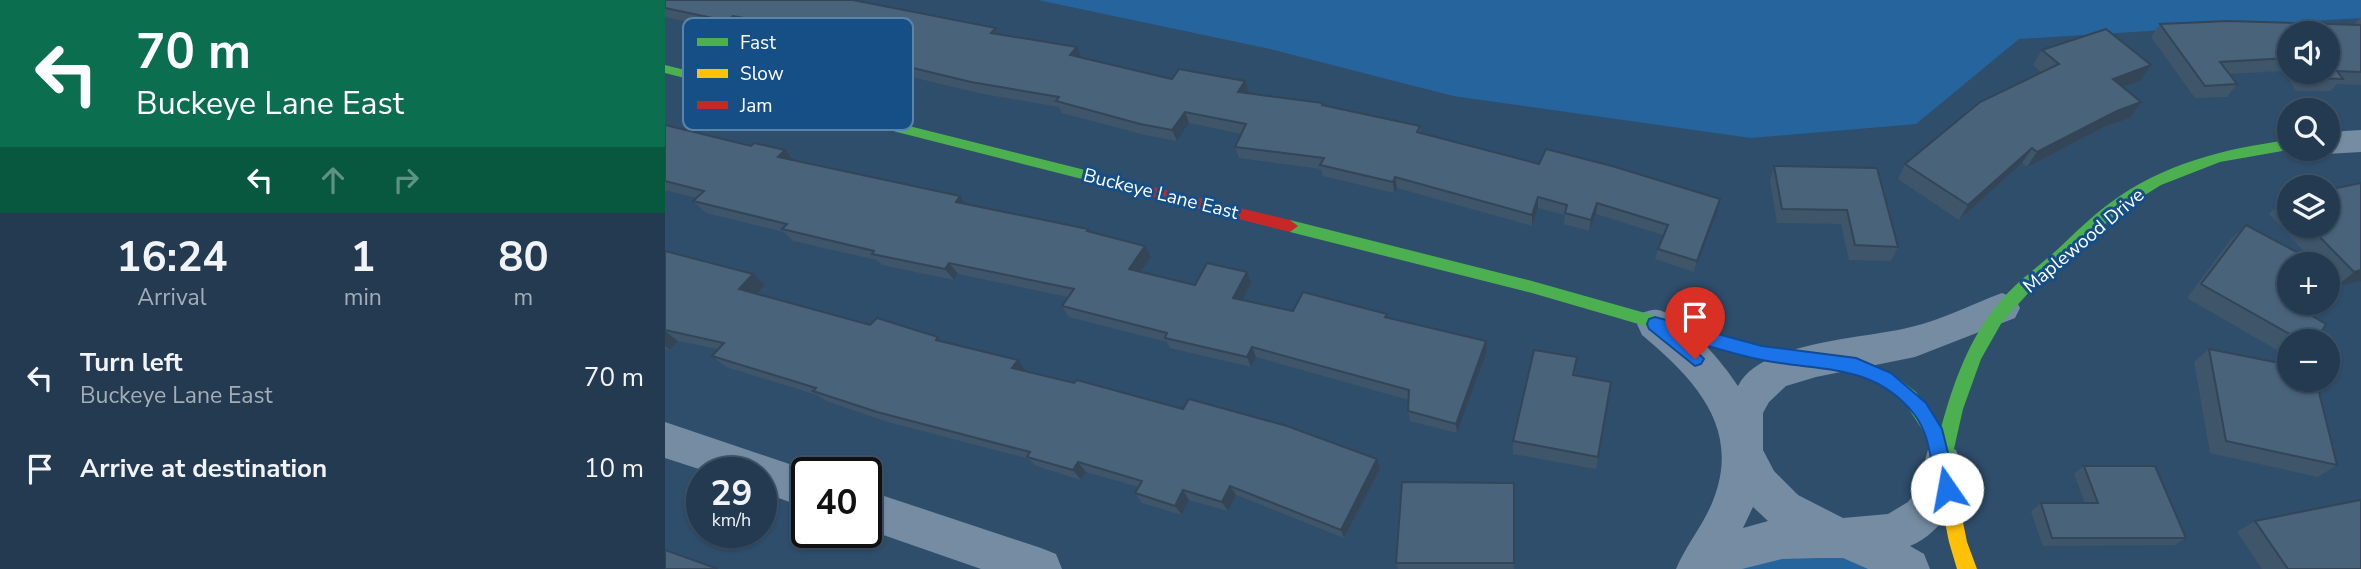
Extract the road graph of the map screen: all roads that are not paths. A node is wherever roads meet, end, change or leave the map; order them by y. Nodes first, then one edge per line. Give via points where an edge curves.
1 (665, 69) edge
2 (683, 74) edge
3 (908, 130) edge
4 (2361, 141) edge
5 (2340, 142) edge
6 (2277, 146) edge
7 (2002, 308) junction
8 (1655, 324) junction
9 (1816, 361) junction
10 (665, 440) edge
11 (1744, 447) junction
12 (714, 457) edge
13 (1942, 463) junction
14 (882, 514) edge
15 (1840, 537) junction
16 (1698, 568) edge
17 (1041, 569) edge
18 (1909, 569) edge
19 (1967, 569) edge

1 - 2 street, Buckeye Lane East
3 - 8 street, Buckeye Lane East via 1532,287
4 - 5 street
6 - 7 street, Maplewood Drive via 2222,156 2137,191
7 - 9 street, Maplewood Drive via 1915,342
7 - 13 street, Maplewood Drive via 1963,376
8 - 9 street, Buckeye Lane East via 1762,353
8 - 11 street, Buckeye Lane East via 1695,359 1716,385
9 - 11 street, Maplewood Drive via 1774,373 1755,390 1744,413
9 - 13 street, Buckeye Lane East via 1856,365 1885,378 1910,397 1935,435
10 - 12 street
11 - 15 street, Maplewood Drive via 1749,467 1766,494 1792,516
11 - 16 street, Maplewood Drive via 1734,503
13 - 15 street, Maplewood Drive via 1933,502 1914,523 1888,536
13 - 19 street, Buckeye Lane East
14 - 17 street
15 - 16 street, Maplewood Drive via 1781,539
15 - 18 street

